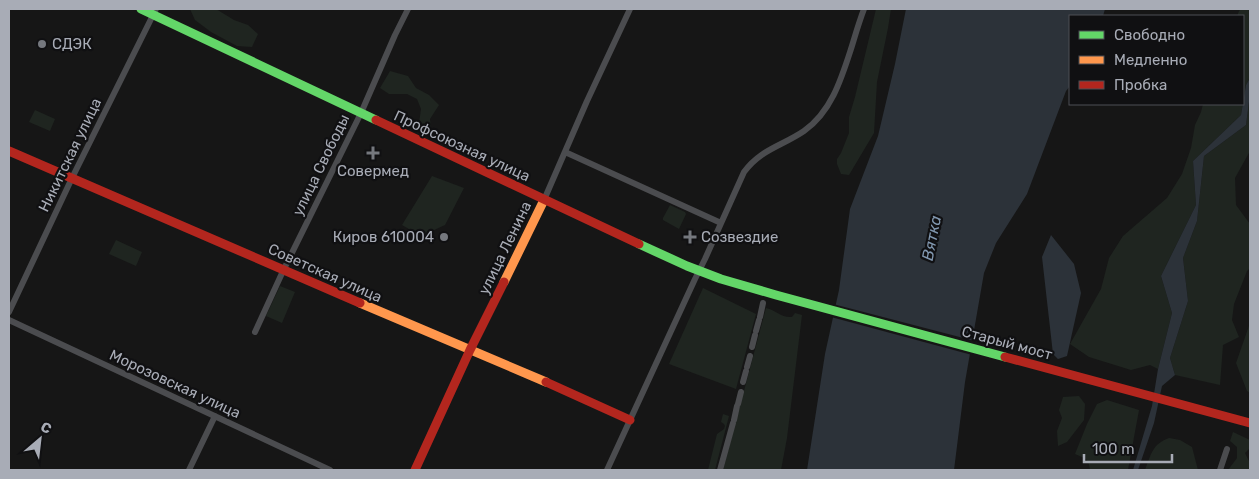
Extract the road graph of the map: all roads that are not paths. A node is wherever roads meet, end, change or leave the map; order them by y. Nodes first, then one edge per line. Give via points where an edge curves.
1 (141, 9) edge
2 (408, 9) edge
3 (630, 9) edge
4 (864, 9) edge
5 (154, 11) edge
6 (360, 113) junction
7 (9, 151) edge
8 (565, 152) junction
9 (72, 178) junction
10 (544, 200) junction
11 (720, 223) junction
12 (283, 270) junction
13 (699, 271) junction
14 (776, 295) joint
15 (764, 303) dead end
16 (9, 312) edge
17 (9, 320) edge
18 (254, 332) dead end
19 (752, 347) dead end
20 (470, 350) junction
21 (750, 356) dead end
22 (743, 382) dead end
23 (741, 392) dead end
24 (214, 416) junction
25 (630, 420) junction
26 (1250, 422) edge
27 (1227, 450) dead end
28 (189, 470) edge
29 (330, 470) edge
30 (415, 470) edge
31 (607, 470) edge
32 (720, 470) edge
33 (1220, 470) edge

1 - 5 main road, Профсоюзная улица
2 - 6 street, улица Свободы
3 - 8 street, улица Ленина
4 - 11 street via 840,81 827,107 805,130 760,155 748,166
5 - 6 main road, Профсоюзная улица
5 - 9 street, Никитская улица
6 - 10 main road, Профсоюзная улица
6 - 12 street, улица Свободы
7 - 9 main road, Советская улица
8 - 10 street, улица Ленина
8 - 11 street
9 - 12 main road, Советская улица
9 - 16 street, Никитская улица
10 - 13 main road, Профсоюзная улица
10 - 20 main road, улица Ленина
11 - 13 street
12 - 18 street, улица Свободы
12 - 20 main road, Советская улица
13 - 14 main road, Профсоюзная улица
13 - 25 street
14 - 26 main road, Старый мост
15 - 19 street
17 - 24 street, Морозовская улица
20 - 25 main road, Советская улица
20 - 30 main road, улица Ленина
21 - 22 street
23 - 32 street
24 - 28 street
24 - 29 street, Морозовская улица
25 - 31 street
27 - 33 street

